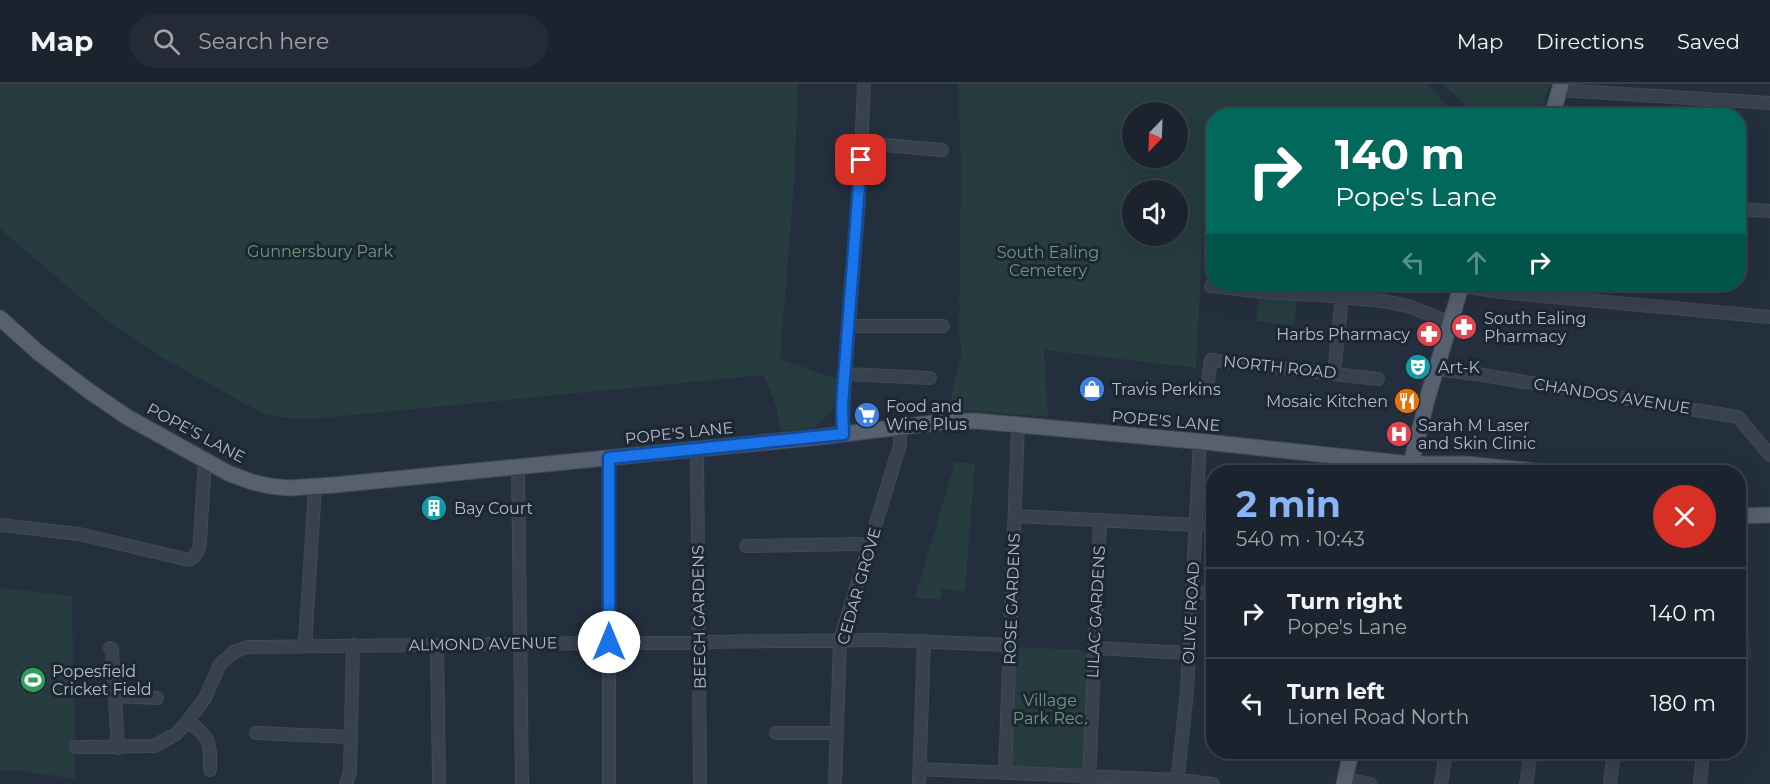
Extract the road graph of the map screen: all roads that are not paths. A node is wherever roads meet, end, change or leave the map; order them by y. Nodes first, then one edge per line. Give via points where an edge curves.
1 (864, 84) edge
2 (1560, 87) edge
3 (1770, 103) edge
4 (1554, 108) edge
5 (862, 143) junction
6 (942, 150) dead end
7 (1746, 210) edge
8 (1770, 211) edge
9 (1254, 291) edge
10 (1287, 291) edge
11 (1313, 291) edge
12 (1459, 291) edge
13 (1498, 291) edge
14 (1342, 297) junction
15 (1770, 317) edge
16 (0, 318) edge
17 (1450, 323) junction
18 (849, 326) junction
19 (943, 326) dead end
20 (1436, 369) junction
21 (1334, 373) junction
22 (845, 374) junction
23 (930, 378) dead end
24 (1378, 379) dead end
25 (1207, 388) dead end
26 (1018, 425) junction
27 (900, 428) junction
28 (843, 434) junction
29 (1200, 441) junction
30 (697, 449) junction
31 (1770, 455) edge
32 (609, 458) junction
33 (205, 460) junction
34 (1387, 465) edge
35 (1411, 465) edge
36 (1451, 465) edge
37 (1475, 465) edge
38 (518, 467) junction
39 (315, 487) junction
40 (1770, 515) edge
41 (1015, 516) junction
42 (1746, 516) edge
43 (1100, 520) junction
44 (1195, 524) junction
45 (0, 525) edge
46 (1206, 525) edge
47 (746, 546) dead end
48 (869, 547) junction
49 (1192, 592) junction
50 (1206, 593) edge
51 (840, 640) junction
52 (699, 641) junction
53 (924, 641) junction
54 (609, 642) junction
55 (520, 644) junction
56 (353, 645) junction
57 (437, 645) junction
58 (1010, 645) junction
59 (305, 646) junction
60 (110, 648) dead end
61 (1095, 648) junction
62 (1188, 653) junction
63 (116, 696) junction
64 (157, 698) dead end
65 (188, 721) junction
66 (256, 733) dead end
67 (776, 733) dead end
68 (837, 733) junction
69 (351, 737) junction
70 (76, 747) dead end
71 (118, 748) junction
72 (1350, 759) edge
73 (1445, 759) edge
74 (1530, 759) edge
75 (1613, 759) edge
76 (1702, 759) edge
77 (919, 769) junction
78 (210, 770) dead end
79 (1005, 772) junction
80 (1089, 780) edge
81 (1345, 781) edge
82 (1178, 782) edge
83 (346, 784) edge
84 (440, 784) edge
85 (522, 784) edge
86 (609, 784) edge
87 (700, 784) edge
88 (835, 784) edge
89 (919, 784) edge
90 (1213, 784) edge
91 (1370, 784) edge
92 (1441, 784) edge
93 (1526, 784) edge
94 (1610, 784) edge
95 (1700, 784) edge

1 - 5 street
2 - 3 street
2 - 4 main road
5 - 6 street
5 - 18 street
7 - 8 street
9 - 10 street
11 - 14 street
12 - 17 main road
13 - 15 street
14 - 17 street via 1409,306
14 - 21 street
16 - 33 main road, POPE'S LANE via 98,398
17 - 20 main road
18 - 19 street
18 - 22 street
20 - 31 street, CHANDOS AVENUE via 1738,417
20 - 35 main road
21 - 24 street, NORTH ROAD
21 - 25 street, NORTH ROAD via 1210,360
22 - 23 street
22 - 28 street
26 - 27 main road, POPE'S LANE via 950,421
26 - 29 main road, POPE'S LANE
26 - 41 street, ROSE GARDENS
27 - 28 main road, POPE'S LANE
27 - 48 street, CEDAR GROVE via 900,445
28 - 30 main road, POPE'S LANE
29 - 34 main road, POPE'S LANE
29 - 44 street, OLIVE ROAD
30 - 32 main road, POPE'S LANE
30 - 52 street, BEECH GARDENS
32 - 38 main road, POPE'S LANE
32 - 54 street
33 - 39 main road, POPE'S LANE via 252,482
33 - 45 street via 200,540 195,557 189,560 79,534
36 - 37 main road, POPE'S LANE
38 - 39 main road, POPE'S LANE
38 - 55 street
39 - 59 street
40 - 42 main road
41 - 43 street
41 - 58 street, ROSE GARDENS
43 - 44 street
43 - 61 street, LILAC GARDENS
44 - 46 street
44 - 49 street, OLIVE ROAD
47 - 48 street
48 - 51 street, CEDAR GROVE
49 - 50 street
49 - 62 street, OLIVE ROAD
51 - 52 street, ALMOND AVENUE
51 - 53 street, ALMOND AVENUE
51 - 68 street, CEDAR GROVE
52 - 54 street, ALMOND AVENUE
52 - 87 street, BEECH GARDENS
53 - 58 street, ALMOND AVENUE
53 - 77 street
54 - 55 street, ALMOND AVENUE
54 - 86 street
55 - 57 street, ALMOND AVENUE
55 - 85 street
56 - 57 street, ALMOND AVENUE
56 - 59 street, ALMOND AVENUE
56 - 69 street
57 - 84 street
58 - 79 street, ROSE GARDENS
59 - 65 street, ALMOND AVENUE via 247,647 234,652 220,664
60 - 63 street
61 - 62 street
61 - 80 street, LILAC GARDENS
62 - 82 street, OLIVE ROAD
63 - 64 street
63 - 71 street
65 - 71 street, ALMOND AVENUE via 176,734 154,746
65 - 78 street via 210,744
66 - 69 street
67 - 68 street
68 - 88 street, CEDAR GROVE
69 - 83 street
70 - 71 street, ALMOND AVENUE
72 - 81 main road
73 - 92 street
74 - 93 street
75 - 94 street
76 - 95 street
77 - 79 street
77 - 89 street
79 - 80 street
80 - 82 street
81 - 91 street
82 - 90 street

